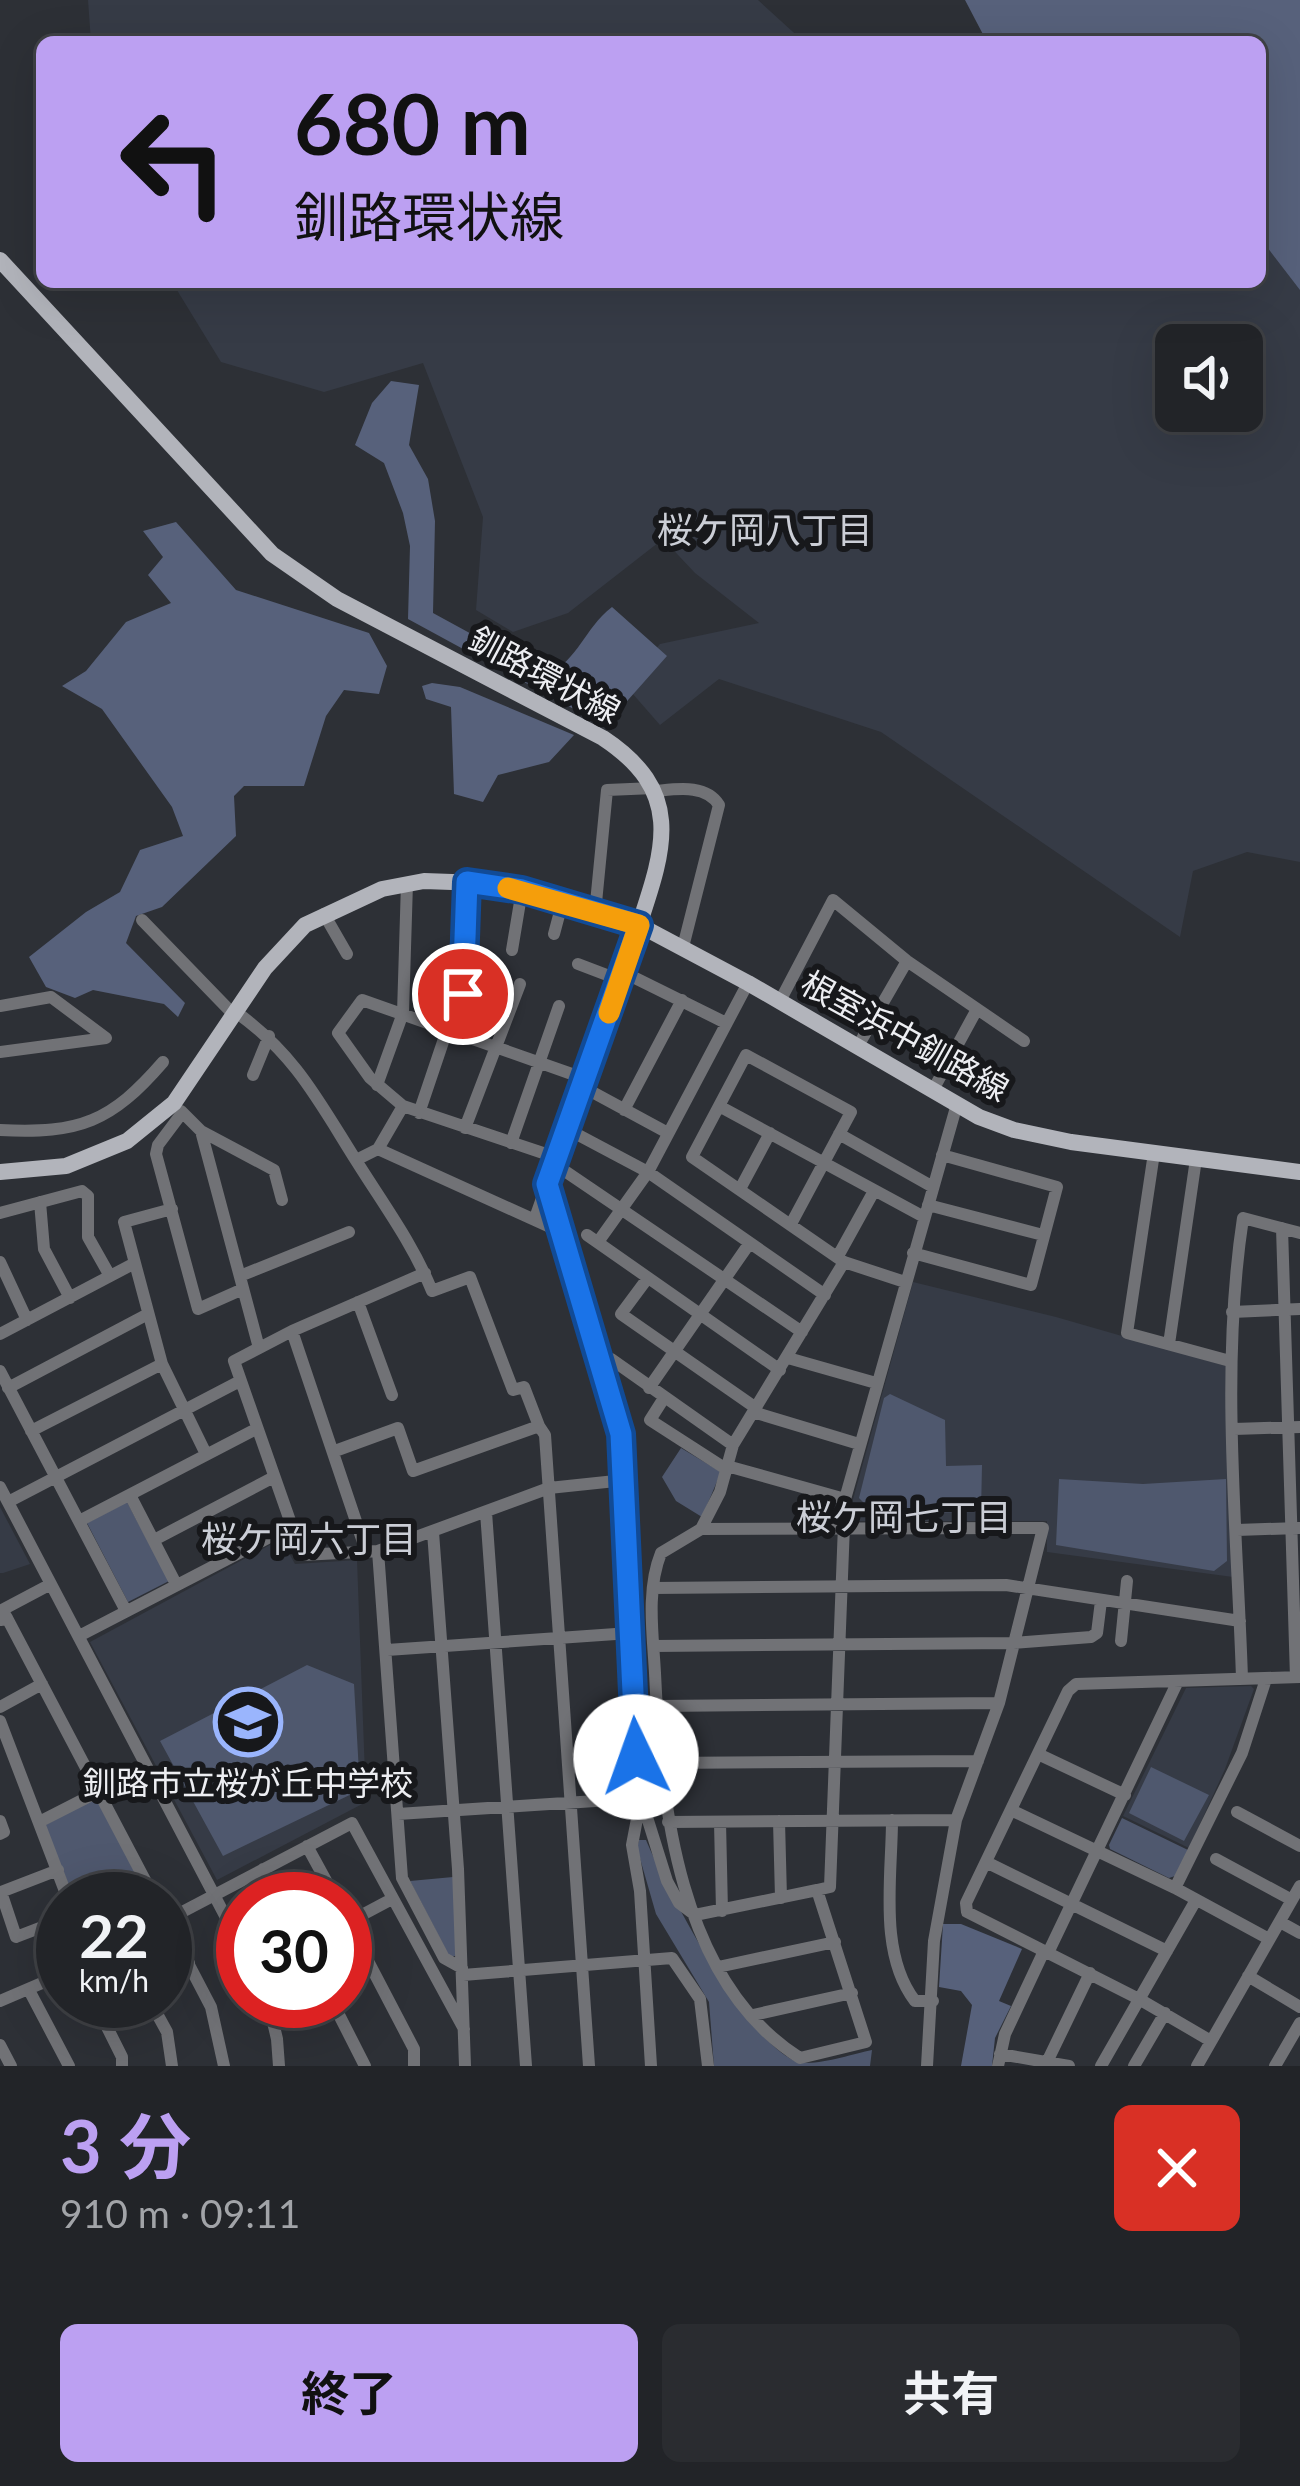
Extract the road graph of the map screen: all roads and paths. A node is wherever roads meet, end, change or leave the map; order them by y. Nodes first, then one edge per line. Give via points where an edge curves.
1 (0, 260) edge
2 (655, 790) junction
3 (467, 882) junction
4 (407, 883) junction
5 (522, 890) junction
6 (562, 904) junction
7 (595, 913) junction
8 (324, 914) junction
9 (142, 920) dead end
10 (639, 925) junction
11 (554, 934) dead end
12 (682, 947) junction
13 (512, 950) dead end
14 (347, 954) dead end
15 (907, 962) junction
16 (578, 964) dead end
17 (622, 976) junction
18 (748, 983) junction
19 (520, 984) dead end
20 (463, 994) dead end
21 (682, 1000) junction
22 (780, 1001) junction
23 (0, 1006) edge
24 (559, 1006) dead end
25 (976, 1011) junction
26 (403, 1012) junction
27 (235, 1013) junction
28 (726, 1023) junction
29 (447, 1030) junction
30 (269, 1036) junction
31 (1024, 1041) dead end
32 (858, 1046) junction
33 (495, 1047) junction
34 (0, 1052) edge
35 (164, 1062) dead end
36 (541, 1063) junction
37 (253, 1075) dead end
38 (584, 1083) junction
39 (377, 1085) junction
40 (932, 1090) junction
41 (957, 1105) junction
42 (403, 1106) junction
43 (719, 1106) junction
44 (178, 1108) junction
45 (624, 1110) junction
46 (419, 1113) junction
47 (465, 1128) junction
48 (0, 1130) edge
49 (568, 1130) junction
50 (201, 1131) junction
51 (668, 1133) junction
52 (770, 1133) junction
53 (839, 1134) junction
54 (511, 1143) junction
55 (378, 1149) junction
56 (1154, 1153) junction
57 (942, 1155) junction
58 (1196, 1159) junction
59 (356, 1160) junction
60 (554, 1160) junction
61 (823, 1163) junction
62 (0, 1172) edge
63 (648, 1172) junction
64 (1300, 1172) edge
65 (547, 1184) junction
66 (933, 1187) junction
67 (740, 1189) junction
68 (874, 1191) junction
69 (282, 1200) dead end
70 (40, 1202) junction
71 (622, 1207) junction
72 (172, 1209) junction
73 (926, 1211) junction
74 (0, 1213) edge
75 (535, 1218) junction
76 (791, 1224) junction
77 (1282, 1228) junction
78 (559, 1231) junction
79 (349, 1232) dead end
80 (1300, 1232) edge
81 (1043, 1235) junction
82 (749, 1244) junction
83 (913, 1253) junction
84 (841, 1259) junction
85 (0, 1262) edge
86 (134, 1264) junction
87 (425, 1274) junction
88 (110, 1276) junction
89 (725, 1278) junction
90 (647, 1279) junction
91 (905, 1282) junction
92 (242, 1283) junction
93 (825, 1295) junction
94 (70, 1298) junction
95 (358, 1303) junction
96 (1292, 1309) edge
97 (1232, 1312) junction
98 (148, 1314) junction
99 (700, 1315) junction
100 (27, 1319) junction
101 (292, 1331) junction
102 (802, 1332) junction
103 (0, 1334) edge
104 (1169, 1344) junction
105 (259, 1348) junction
106 (673, 1353) junction
107 (599, 1360) junction
108 (1230, 1361) junction
109 (162, 1364) junction
110 (784, 1364) junction
111 (0, 1371) edge
112 (1294, 1374) edge
113 (240, 1381) junction
114 (876, 1383) junction
115 (8, 1388) junction
116 (649, 1388) junction
117 (392, 1395) dead end
118 (664, 1398) junction
119 (183, 1410) junction
120 (754, 1410) junction
121 (539, 1426) junction
122 (1294, 1427) edge
123 (256, 1429) junction
124 (1234, 1429) junction
125 (32, 1431) junction
126 (859, 1444) junction
127 (733, 1445) junction
128 (334, 1451) junction
129 (206, 1454) junction
130 (726, 1467) junction
131 (56, 1477) junction
132 (272, 1478) junction
133 (625, 1480) junction
134 (0, 1487) edge
135 (549, 1488) junction
136 (130, 1495) junction
137 (845, 1499) junction
138 (8, 1502) junction
139 (486, 1512) junction
140 (79, 1521) junction
141 (289, 1527) junction
142 (701, 1528) junction
143 (841, 1528) junction
144 (1296, 1528) edge
145 (1237, 1529) junction
146 (434, 1532) junction
147 (154, 1540) junction
148 (372, 1551) junction
149 (1127, 1581) dead end
150 (176, 1584) junction
151 (51, 1585) junction
152 (839, 1587) junction
153 (653, 1588) junction
154 (1025, 1589) junction
155 (1102, 1601) junction
156 (1126, 1604) junction
157 (126, 1611) junction
158 (3, 1619) edge
159 (1240, 1621) junction
160 (631, 1633) junction
161 (79, 1636) junction
162 (560, 1638) junction
163 (1121, 1641) dead end
164 (497, 1643) junction
165 (1013, 1643) junction
166 (837, 1645) junction
167 (654, 1646) junction
168 (442, 1647) junction
169 (386, 1650) junction
170 (1298, 1677) edge
171 (1242, 1678) junction
172 (1266, 1678) junction
173 (1178, 1681) junction
174 (42, 1684) junction
175 (999, 1702) junction
176 (836, 1703) junction
177 (657, 1706) junction
178 (0, 1707) edge
179 (0, 1721) edge
180 (1038, 1754) junction
181 (833, 1761) junction
182 (977, 1761) junction
183 (661, 1763) junction
184 (147, 1767) junction
185 (99, 1792) junction
186 (1125, 1795) junction
187 (641, 1798) junction
188 (571, 1802) junction
189 (509, 1806) junction
190 (454, 1810) junction
191 (1011, 1810) junction
192 (1237, 1812) dead end
193 (398, 1814) junction
194 (892, 1820) junction
195 (956, 1820) junction
196 (0, 1821) edge
197 (779, 1821) junction
198 (832, 1821) junction
199 (40, 1822) junction
200 (668, 1822) junction
201 (720, 1822) junction
202 (0, 1834) edge
203 (307, 1846) junction
204 (1300, 1846) edge
205 (1098, 1851) junction
206 (1216, 1859) dead end
207 (986, 1862) junction
208 (263, 1869) junction
209 (58, 1870) joint
210 (141, 1872) edge
211 (265, 1872) edge
212 (321, 1872) edge
213 (1300, 1886) edge
214 (1174, 1888) junction
215 (817, 1890) junction
216 (214, 1895) junction
217 (781, 1898) junction
218 (216, 1899) edge
219 (392, 1899) junction
220 (1196, 1900) junction
221 (1292, 1900) junction
222 (1072, 1903) junction
223 (192, 1906) edge
224 (372, 1909) edge
225 (3, 1910) edge
226 (722, 1911) junction
227 (695, 1915) junction
228 (1280, 1922) junction
229 (36, 1929) edge
230 (1300, 1934) edge
231 (1269, 1940) junction
232 (835, 1942) junction
233 (1167, 1951) junction
234 (1046, 1952) junction
235 (645, 1958) junction
236 (581, 1964) junction
237 (718, 1966) junction
238 (519, 1968) junction
239 (372, 1970) edge
240 (192, 1971) edge
241 (462, 1971) junction
242 (1090, 1973) junction
243 (1248, 1976) junction
244 (36, 1989) edge
245 (30, 1992) junction
246 (852, 1993) junction
247 (1139, 1999) junction
248 (0, 2001) edge
249 (933, 2001) junction
250 (1300, 2007) edge
251 (1165, 2014) junction
252 (753, 2015) junction
253 (1300, 2023) edge
254 (107, 2028) edge
255 (165, 2028) edge
256 (275, 2028) edge
257 (346, 2028) edge
258 (464, 2029) junction
259 (1211, 2041) junction
260 (999, 2060) edge
261 (1047, 2062) junction
262 (69, 2066) edge
263 (122, 2066) edge
264 (172, 2066) edge
265 (224, 2066) edge
266 (278, 2066) edge
267 (365, 2066) edge
268 (414, 2066) edge
269 (465, 2066) edge
270 (526, 2066) edge
271 (589, 2066) edge
272 (651, 2066) edge
273 (708, 2066) edge
274 (927, 2066) edge
275 (1069, 2066) edge
276 (1101, 2066) edge
277 (1134, 2066) edge
278 (1197, 2066) edge
279 (1275, 2066) edge

1 - 2 main road, 釧路環状線 via 272,554 337,599 603,738
2 - 7 street via 607,790
2 - 10 main road via 662,847
2 - 12 street via 703,791 719,805
3 - 4 main road
3 - 5 main road
3 - 20 street
4 - 8 main road
4 - 26 street
5 - 6 main road
5 - 13 street
6 - 7 main road
6 - 11 street
7 - 10 main road
8 - 14 street
8 - 27 main road via 286,942
9 - 27 street
10 - 12 main road, 根室浜中釧路線
10 - 17 street
12 - 18 main road, 根室浜中釧路線
15 - 22 street via 833,900
15 - 25 street
15 - 32 street
16 - 17 street
17 - 21 street
17 - 38 street
18 - 22 main road, 根室浜中釧路線
18 - 28 street
19 - 33 street
21 - 28 street
21 - 45 street
22 - 32 main road, 根室浜中釧路線
23 - 34 street via 51,997 106,1038
24 - 36 street
25 - 31 street
25 - 40 street
26 - 29 street
26 - 39 street
26 - 39 street via 362,1000 338,1033
27 - 30 street
27 - 44 main road
28 - 51 street
29 - 33 street
29 - 46 street
30 - 37 street
30 - 59 street
32 - 40 main road, 根室浜中釧路線
33 - 36 street
33 - 47 street
35 - 48 street via 103,1118
36 - 38 street
36 - 54 street
38 - 45 street
38 - 49 street
39 - 42 street
40 - 41 main road, 根室浜中釧路線
41 - 56 main road, 根室浜中釧路線 via 1014,1130
41 - 57 street
42 - 46 street
42 - 55 street
43 - 52 street
43 - 53 street via 746,1055 851,1112
43 - 67 street via 692,1157
44 - 50 street
44 - 62 main road via 90,1159
44 - 72 street via 157,1154
45 - 51 street
46 - 47 street
47 - 54 street
49 - 60 street
49 - 63 street
50 - 69 street via 274,1170
50 - 92 street
51 - 63 street
52 - 61 street
52 - 67 street
53 - 61 street
53 - 66 street
54 - 60 street
55 - 59 street
55 - 75 street
56 - 58 main road, 根室浜中釧路線
56 - 104 street via 1127,1333
57 - 66 street
57 - 81 street via 1057,1187
58 - 64 main road, 根室浜中釧路線
58 - 104 street
59 - 87 street
60 - 65 street
60 - 71 street
61 - 68 street
61 - 76 street
63 - 71 street
63 - 82 street
65 - 75 street
65 - 78 street
66 - 73 street
67 - 76 street
68 - 73 street
68 - 84 street
70 - 74 street
70 - 88 street via 88,1196 88,1238
70 - 94 street via 44,1249
71 - 89 street
71 - 90 street via 593,1239
72 - 86 street via 124,1222
72 - 92 street via 198,1309
73 - 81 street
73 - 83 street
75 - 78 street
76 - 84 street
77 - 80 street
77 - 96 street
77 - 97 street via 1243,1218
78 - 107 street
79 - 92 street
81 - 83 street via 1031,1285
82 - 89 street
82 - 93 street
83 - 91 street
84 - 91 street
84 - 93 street
85 - 100 street
86 - 88 street
86 - 98 street
87 - 95 street
87 - 121 street via 432,1291 470,1277 513,1390 524,1387
88 - 94 street
89 - 99 street
89 - 102 street
90 - 99 street
90 - 106 street via 621,1314
91 - 114 street
92 - 105 street
93 - 102 street
94 - 100 street
95 - 101 street
95 - 117 street
96 - 97 street
96 - 112 street
97 - 108 street
98 - 109 street
98 - 115 street
99 - 106 street
99 - 110 street
100 - 103 street
101 - 105 street
101 - 128 street
102 - 110 street
104 - 108 street
105 - 113 street via 234,1361
106 - 116 street
106 - 120 street
107 - 116 street via 611,1359
107 - 133 street
108 - 124 street
109 - 119 street
109 - 125 street
110 - 114 street
110 - 120 street
111 - 115 street
112 - 122 street
113 - 119 street
113 - 123 street
114 - 126 street
115 - 125 street
116 - 118 street
118 - 127 street
118 - 130 street via 650,1420
119 - 129 street
119 - 131 street
120 - 126 street
120 - 127 street
121 - 128 street via 413,1471 398,1428
121 - 135 street
122 - 124 street
122 - 144 street
123 - 129 street
123 - 132 street
124 - 145 street
125 - 131 street
126 - 137 street
127 - 130 street
128 - 148 street
129 - 136 street
130 - 137 street
130 - 142 street
131 - 138 street
131 - 140 street
132 - 141 street
132 - 147 street
133 - 135 street
133 - 160 street
134 - 138 street
135 - 139 street
135 - 162 street
136 - 140 street
136 - 147 street
137 - 143 street
138 - 151 street
139 - 146 street
139 - 164 street
140 - 157 street
141 - 148 street via 302,1556
141 - 150 street
142 - 143 street
142 - 153 street via 661,1553
143 - 152 street
143 - 154 street via 1042,1528
144 - 145 street
144 - 170 street
145 - 159 street
146 - 148 street
146 - 168 street
147 - 150 street
148 - 169 street
149 - 156 street
150 - 157 street
151 - 158 street via 2,1610
151 - 161 street
152 - 153 street
152 - 154 street
152 - 166 street
153 - 167 street
154 - 155 street
154 - 165 street
155 - 156 street
155 - 165 street via 1091,1636
156 - 159 street
156 - 163 street
157 - 161 street
158 - 174 street
159 - 171 street
160 - 162 street
160 - 187 street
161 - 184 street
162 - 164 street
162 - 188 street
164 - 168 street
164 - 189 street
165 - 166 street
165 - 175 street
166 - 167 street
166 - 176 street
167 - 177 street
168 - 169 street
168 - 190 street
169 - 193 street
170 - 172 street
171 - 172 street
171 - 173 street
172 - 214 street via 1243,1753
173 - 180 street via 1076,1684
173 - 186 street
174 - 178 street
174 - 185 street
175 - 176 street
175 - 182 street
176 - 177 street
176 - 181 street
177 - 183 street
179 - 199 street
180 - 186 street
180 - 191 street
181 - 182 street
181 - 183 street
181 - 198 street
182 - 195 street
183 - 200 street
184 - 185 street
184 - 216 street
185 - 199 street
185 - 210 street
186 - 205 street
187 - 188 street
187 - 227 street via 668,1881
187 - 235 street via 632,1845
188 - 189 street
188 - 236 street
189 - 190 street
189 - 238 street
190 - 193 street
190 - 241 street
191 - 205 street
191 - 207 street
192 - 204 street
193 - 241 street via 402,1878 444,1958
194 - 195 street
194 - 198 street
194 - 249 street via 892,1946 906,1989 915,2000
195 - 249 street via 934,1941
196 - 202 street
197 - 198 street
197 - 201 street
197 - 217 street
198 - 215 street via 830,1887
199 - 209 street
200 - 201 street
200 - 227 street
201 - 226 street
203 - 208 street
203 - 212 street
203 - 219 street via 352,1823
205 - 214 street
205 - 222 street
206 - 221 street
207 - 222 street
207 - 234 street via 967,1912
208 - 211 street
208 - 216 street
209 - 225 street via 2,1892
213 - 221 street
214 - 220 street
215 - 217 street
215 - 232 street
216 - 218 street
216 - 223 street
217 - 226 street
219 - 224 street
219 - 258 street
220 - 231 street
220 - 233 street
221 - 228 street
222 - 233 street
222 - 234 street
225 - 229 street via 16,1936
226 - 227 street
227 - 237 street
228 - 230 street
228 - 231 street
231 - 243 street
232 - 237 street
232 - 246 street
233 - 247 street
234 - 242 street
234 - 260 street
235 - 236 street
235 - 272 street
235 - 273 street via 672,1958 700,1999
236 - 238 street
236 - 271 street
237 - 252 street
238 - 241 street
238 - 270 street
239 - 268 street via 414,2049
240 - 265 street via 218,2025
241 - 258 street
242 - 247 street
242 - 261 street
243 - 250 street
243 - 259 street
244 - 245 street
245 - 248 street
245 - 262 street
246 - 252 street
246 - 252 street via 866,2042 821,2055 800,2058
247 - 251 street
247 - 276 street
249 - 274 street
251 - 259 street
251 - 277 street
253 - 279 street
254 - 263 street
255 - 264 street
256 - 266 street
257 - 267 street
258 - 269 street
259 - 278 street
260 - 261 street
261 - 275 street

